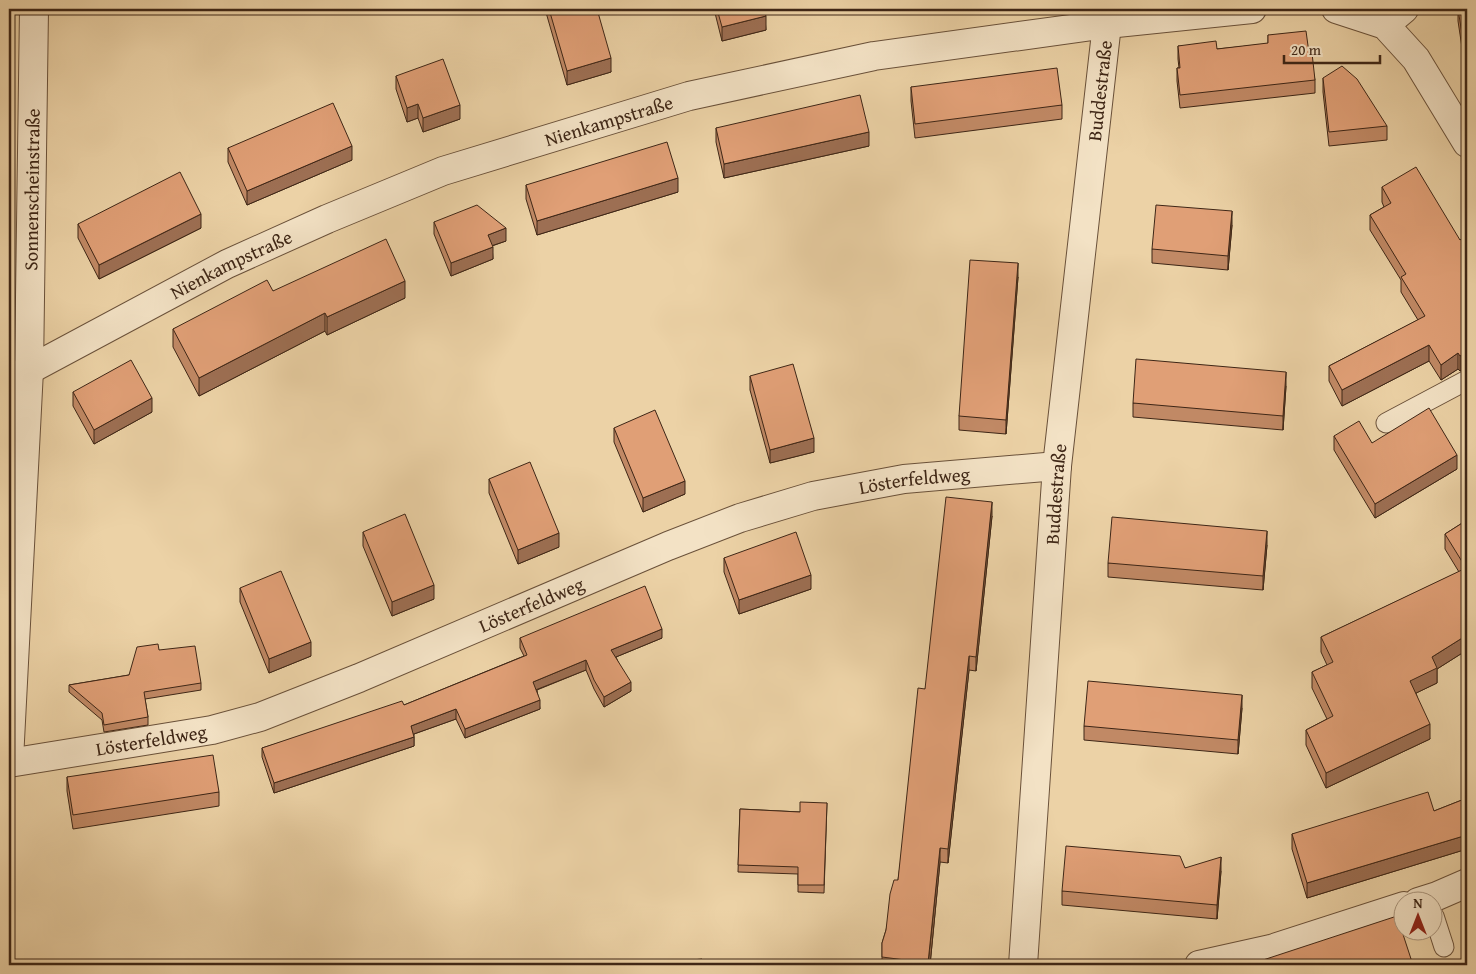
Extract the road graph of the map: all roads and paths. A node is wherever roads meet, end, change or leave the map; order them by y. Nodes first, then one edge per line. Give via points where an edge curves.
1 (34, 9) edge
2 (1252, 9) edge
3 (1336, 9) edge
4 (1394, 17) edge
5 (1107, 24) junction
6 (1467, 143) edge
7 (19, 375) edge
8 (1467, 380) edge
9 (1386, 423) dead end
10 (1057, 466) junction
11 (9, 762) edge
12 (1467, 883) edge
13 (1444, 894) edge
14 (1394, 913) edge
15 (1441, 942) edge
16 (1444, 947) dead end
17 (1022, 965) edge
18 (1200, 965) edge

1 - 7 street, Sonnenscheinstraße
2 - 5 street, Nienkampstraße
3 - 4 street
4 - 6 street
5 - 7 street, Nienkampstraße via 874,56 699,94 443,171 227,264
5 - 10 street, Buddestraße
7 - 11 street, Sonnenscheinstraße
8 - 9 lane
10 - 11 street, Lösterfeldweg via 904,479 813,496 740,518 668,546 260,717 212,730
10 - 17 street, Buddestraße
12 - 13 street
14 - 18 street via 1271,949
15 - 16 lane

